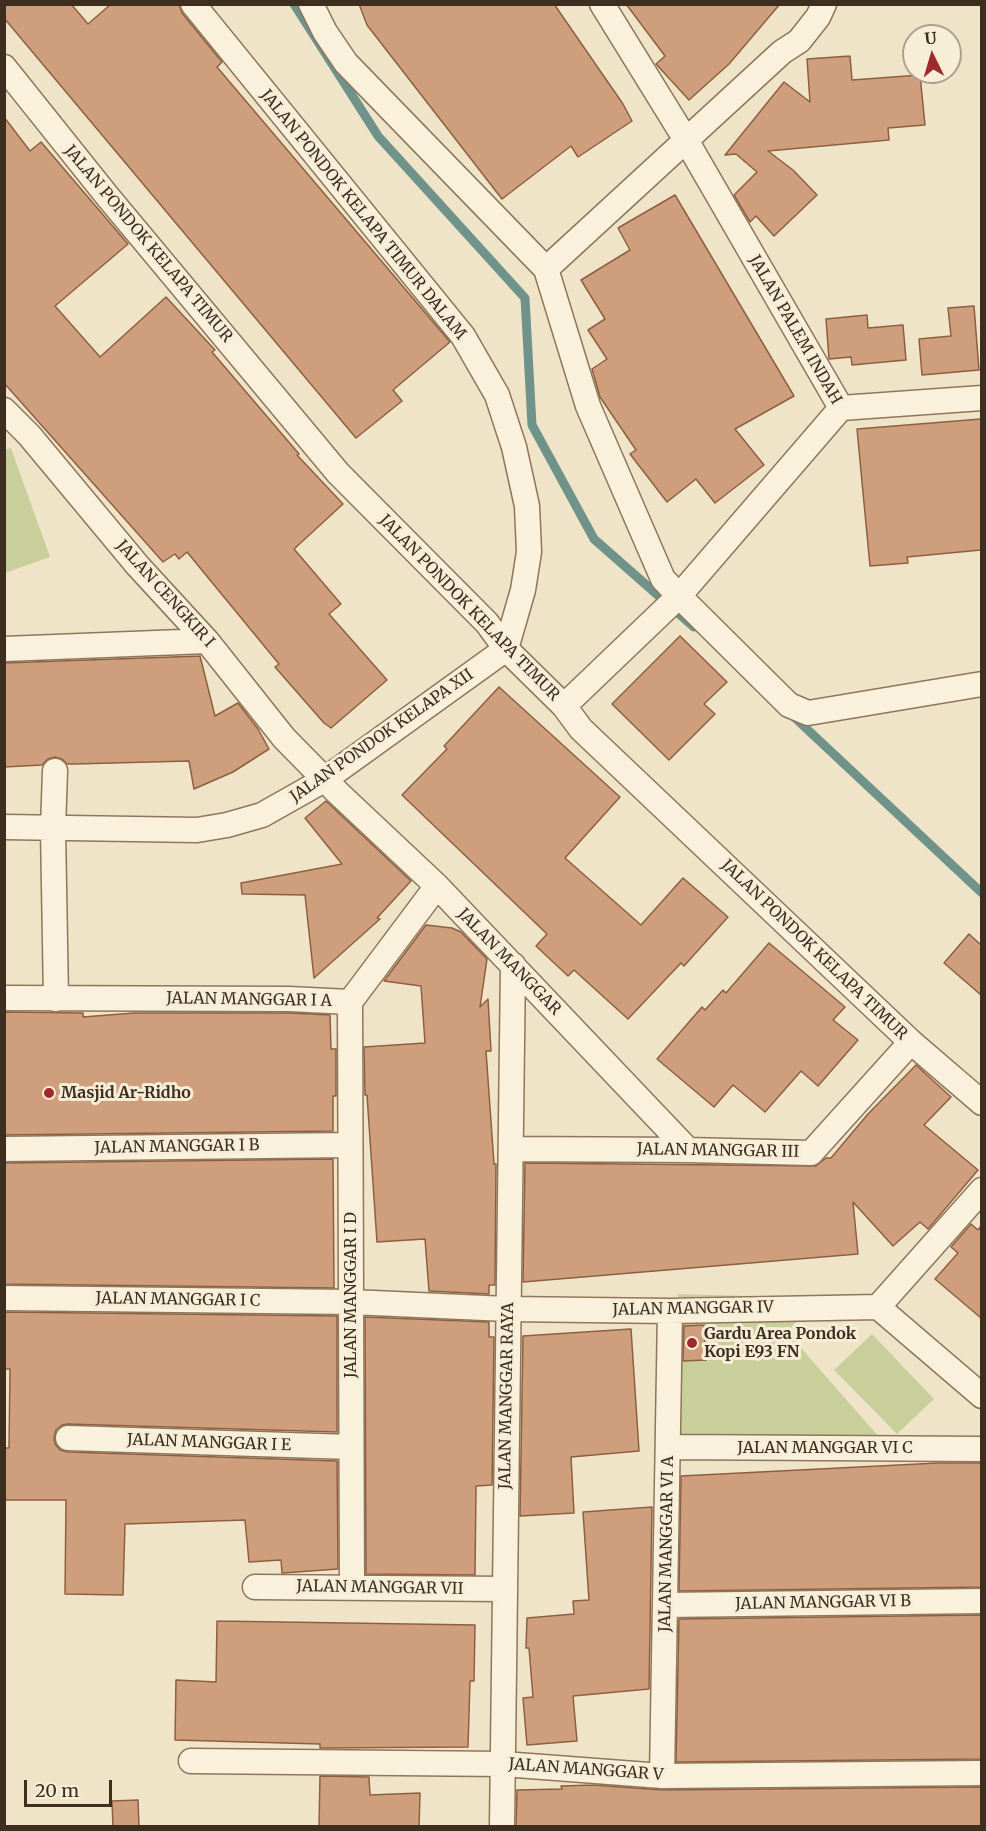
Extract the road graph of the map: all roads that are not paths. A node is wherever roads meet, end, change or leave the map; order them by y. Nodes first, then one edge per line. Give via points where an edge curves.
1 (193, 4) edge
2 (311, 4) edge
3 (602, 4) edge
4 (824, 4) edge
5 (4, 67) edge
6 (686, 140) junction
7 (546, 269) junction
8 (981, 398) edge
9 (841, 408) junction
10 (4, 410) edge
11 (671, 593) junction
12 (207, 641) junction
13 (4, 649) edge
14 (506, 649) junction
15 (981, 684) edge
16 (564, 706) junction
17 (55, 771) dead end
18 (324, 780) junction
19 (4, 827) edge
20 (53, 829) junction
21 (437, 886) junction
22 (513, 965) junction
23 (4, 999) edge
24 (56, 999) junction
25 (350, 1002) junction
26 (911, 1042) junction
27 (981, 1103) edge
28 (350, 1145) junction
29 (4, 1149) edge
30 (511, 1149) junction
31 (688, 1150) junction
32 (981, 1190) edge
33 (4, 1298) edge
34 (351, 1302) junction
35 (878, 1307) junction
36 (507, 1309) junction
37 (670, 1311) junction
38 (981, 1396) edge
39 (68, 1438) dead end
40 (669, 1446) junction
41 (351, 1447) junction
42 (981, 1449) edge
43 (255, 1587) dead end
44 (352, 1588) junction
45 (505, 1589) junction
46 (981, 1600) edge
47 (665, 1605) junction
48 (191, 1761) dead end
49 (503, 1764) junction
50 (981, 1773) edge
51 (662, 1776) junction
52 (502, 1827) edge

1 - 14 street, JALAN PONDOK KELAPA TIMUR DALAM via 463,336 497,395 527,506 529,552
2 - 7 street via 346,63
3 - 6 street, JALAN PALEM INDAH
4 - 6 street via 799,41
5 - 14 street, JALAN PONDOK KELAPA TIMUR via 338,473 488,623
6 - 7 street
6 - 9 street, JALAN PALEM INDAH
7 - 11 street via 588,406
8 - 9 street
9 - 11 street, JALAN PALEM INDAH
10 - 12 street, JALAN CENGKIR I
11 - 15 street via 789,705 808,713
11 - 16 street, JALAN PALEM INDAH via 639,636
12 - 13 street
12 - 18 street, JALAN CENGKIR I via 284,738
14 - 16 street, JALAN PONDOK KELAPA TIMUR
14 - 18 street, JALAN PONDOK KELAPA XII
16 - 26 street, JALAN PONDOK KELAPA TIMUR via 581,729
17 - 20 street
18 - 20 street, JALAN PONDOK KELAPA XII via 262,815 197,830
18 - 21 street, JALAN MANGGAR
19 - 20 street, JALAN PONDOK KELAPA XII
20 - 24 street
21 - 22 street, JALAN MANGGAR
21 - 25 street, JALAN MANGGAR I A
22 - 30 street, JALAN MANGGAR RAYA
22 - 31 street, JALAN MANGGAR
23 - 24 street, JALAN MANGGAR I A
24 - 25 street, JALAN MANGGAR I A
25 - 28 street, JALAN MANGGAR I D
26 - 27 street, JALAN PONDOK KELAPA TIMUR
26 - 31 street, JALAN MANGGAR III via 811,1153
28 - 29 street, JALAN MANGGAR I B
28 - 34 street, JALAN MANGGAR I D
30 - 31 street, JALAN MANGGAR III
30 - 36 street, JALAN MANGGAR RAYA
32 - 35 street
33 - 34 street, JALAN MANGGAR I C
34 - 36 street, JALAN MANGGAR IV
34 - 41 street, JALAN MANGGAR I D
35 - 37 street, JALAN MANGGAR IV
35 - 38 street
36 - 37 street, JALAN MANGGAR IV
36 - 45 street, JALAN MANGGAR RAYA
37 - 40 street, JALAN MANGGAR VI A
39 - 41 street, JALAN MANGGAR I E
40 - 42 street, JALAN MANGGAR VI C
40 - 47 street, JALAN MANGGAR VI A
41 - 44 street, JALAN MANGGAR I D
43 - 44 street, JALAN MANGGAR VII
44 - 45 street, JALAN MANGGAR VII
45 - 49 street, JALAN MANGGAR RAYA
46 - 47 street, JALAN MANGGAR VI B
47 - 51 street, JALAN MANGGAR VI A
48 - 49 street, JALAN MANGGAR V
49 - 51 street, JALAN MANGGAR V
49 - 52 street, JALAN MANGGAR RAYA
50 - 51 street, JALAN MANGGAR V

